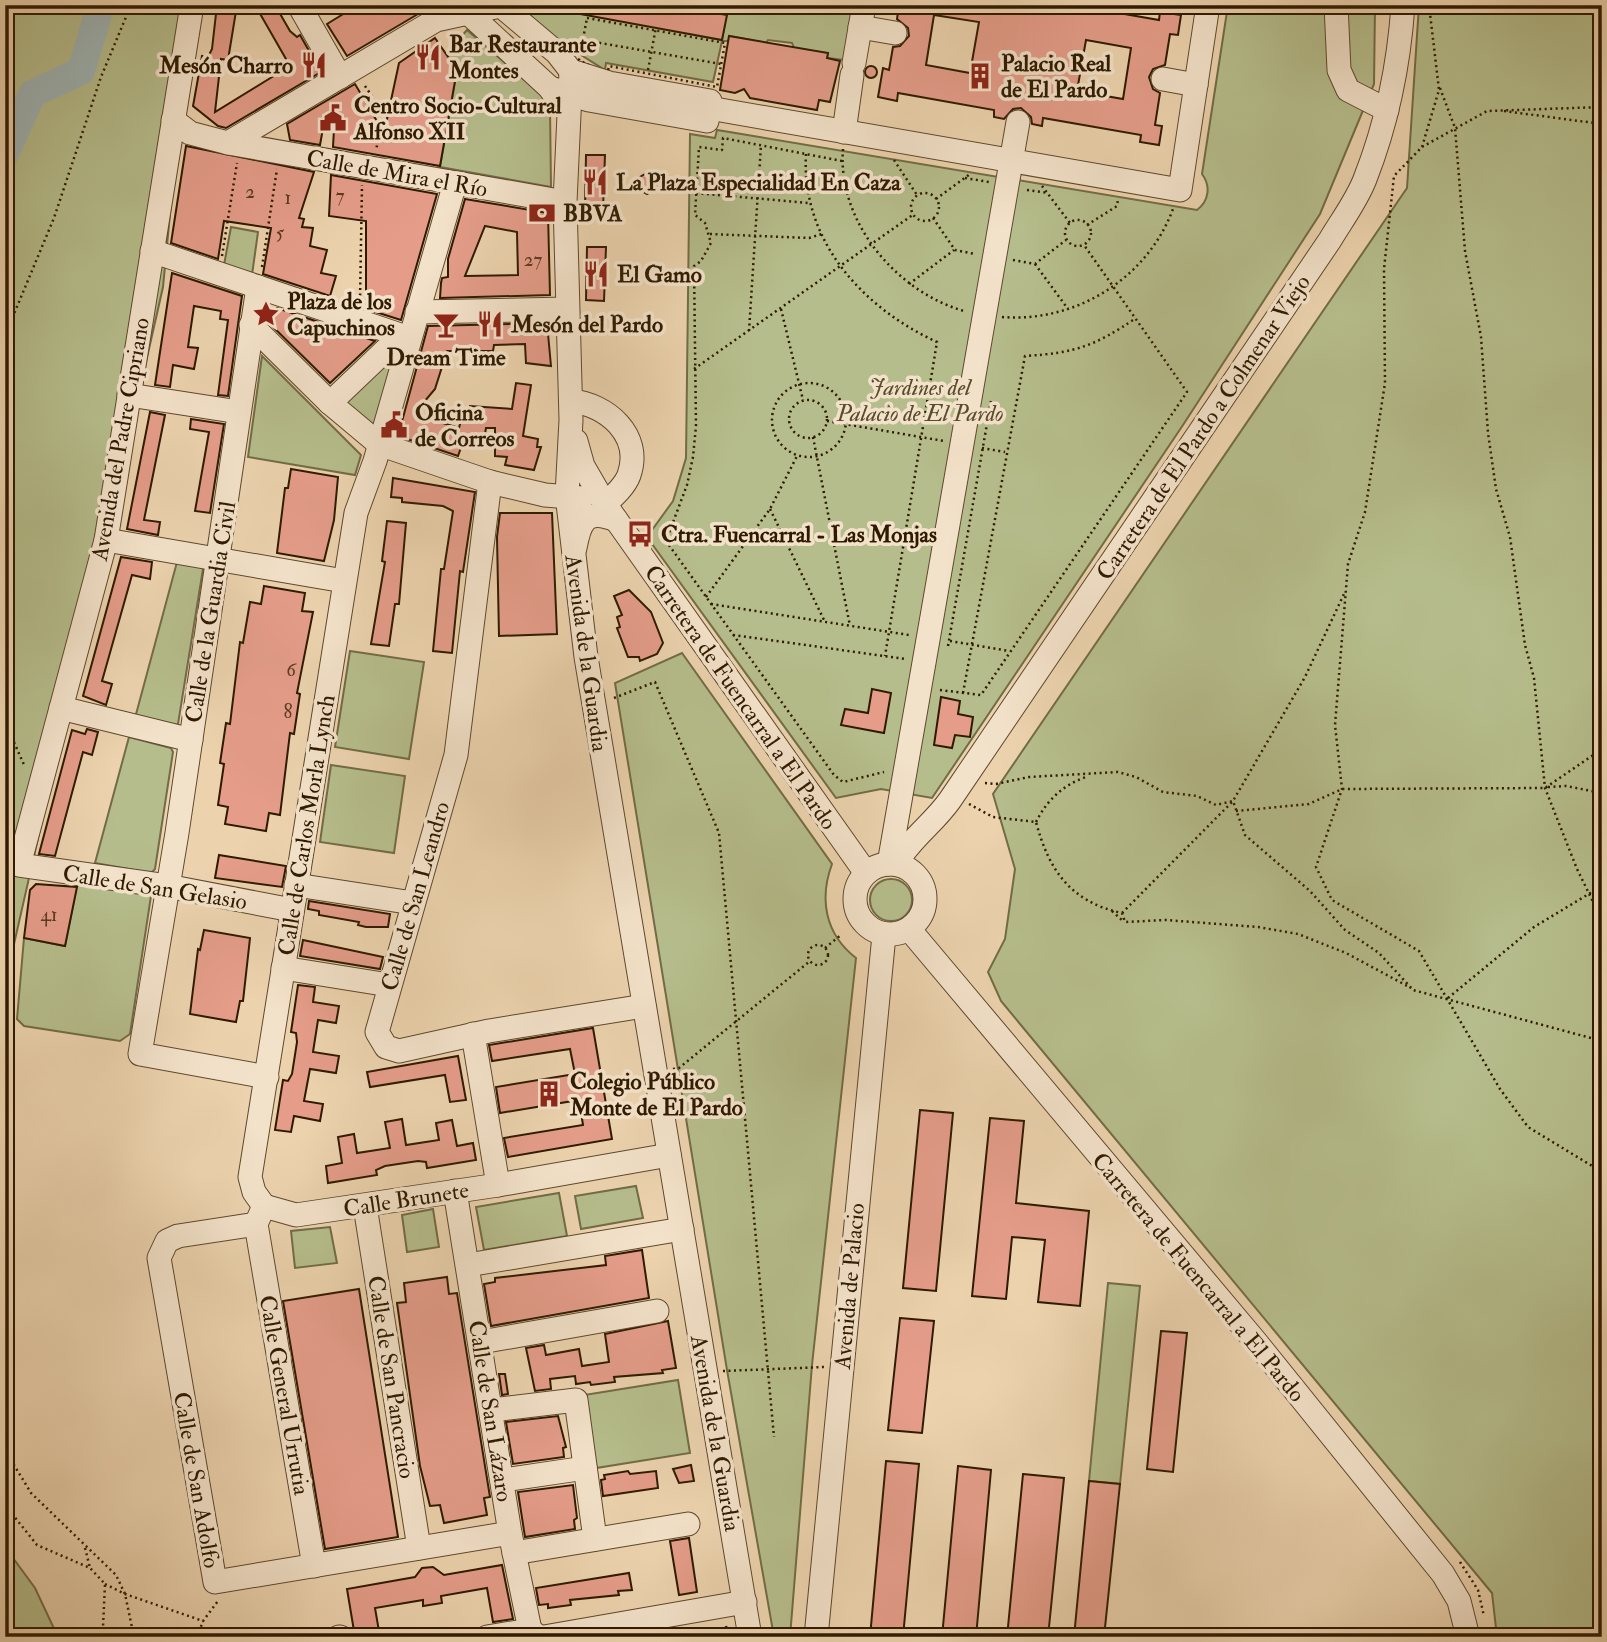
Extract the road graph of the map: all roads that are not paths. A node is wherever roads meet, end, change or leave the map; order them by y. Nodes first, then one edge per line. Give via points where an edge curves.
1 (192, 5) edge
2 (299, 5) edge
3 (1208, 5) edge
4 (1336, 5) edge
5 (1403, 5) edge
6 (500, 6) edge
7 (465, 8) edge
8 (432, 13) edge
9 (873, 23) edge
10 (571, 71) junction
11 (341, 77) junction
12 (563, 101) junction
13 (709, 108) junction
14 (1387, 110) junction
15 (182, 127) junction
16 (844, 132) junction
17 (234, 144) junction
18 (1012, 149) junction
19 (455, 183) junction
20 (565, 202) junction
21 (152, 251) junction
22 (258, 287) junction
23 (567, 309) junction
24 (417, 312) junction
25 (251, 325) junction
26 (409, 338) junction
27 (129, 395) junction
28 (330, 403) junction
29 (571, 410) junction
30 (239, 412) junction
31 (379, 444) junction
32 (583, 466) junction
33 (488, 492) junction
34 (556, 495) junction
35 (610, 512) junction
36 (106, 540) junction
37 (573, 558) junction
38 (219, 559) junction
39 (344, 581) junction
40 (61, 708) junction
41 (191, 740) junction
42 (936, 819) junction
43 (892, 864) junction
44 (19, 866) joint
45 (866, 873) junction
46 (920, 881) junction
47 (296, 885) junction
48 (167, 886) junction
49 (413, 903) junction
50 (292, 910) junction
51 (909, 929) junction
52 (884, 934) junction
53 (283, 968) junction
54 (389, 985) junction
55 (644, 1006) junction
56 (473, 1034) junction
57 (267, 1077) junction
58 (669, 1155) junction
59 (498, 1185) junction
60 (455, 1191) junction
61 (365, 1206) junction
62 (260, 1215) junction
63 (681, 1229) junction
64 (160, 1249) joint
65 (468, 1265) junction
66 (657, 1311) dead end
67 (481, 1342) junction
68 (492, 1410) junction
69 (585, 1468) junction
70 (503, 1480) junction
71 (688, 1524) dead end
72 (596, 1539) junction
73 (512, 1543) junction
74 (419, 1549) junction
75 (314, 1566) junction
76 (745, 1602) junction
77 (538, 1635) edge
78 (487, 1637) edge
79 (751, 1637) edge
80 (816, 1637) edge
81 (1468, 1637) edge

1 - 15 street, Avenida del Padre Cipriano
2 - 11 street
3 - 18 street via 1180,82 1180,190 1122,180
4 - 14 street via 1339,70 1348,90
5 - 14 street, Carretera de El Pardo a Colmenar Viejo via 1401,42
6 - 7 street
6 - 10 street via 557,52
7 - 8 street
7 - 12 street
8 - 11 street
9 - 16 street via 853,69
10 - 12 street, Avenida de la Guardia
10 - 13 street via 609,83 710,101
11 - 17 street
12 - 13 street via 707,121
12 - 20 street, Avenida de la Guardia
13 - 16 street
14 - 42 street, Carretera de El Pardo a Colmenar Viejo via 1364,181 1330,240
15 - 17 street, Calle de Mira el Río
15 - 21 street, Avenida del Padre Cipriano
16 - 18 street via 896,141
17 - 19 street, Calle de Mira el Río
18 - 43 street
19 - 20 street, Calle de Mira el Río
19 - 24 street, Calle de Carlos Morla Lynch
20 - 23 street, Avenida de la Guardia
21 - 22 street
21 - 27 street, Avenida del Padre Cipriano
22 - 25 street, Calle de la Guardia Civil
22 - 26 street
23 - 24 street
23 - 29 street, Avenida de la Guardia
24 - 26 street, Calle de Carlos Morla Lynch
25 - 28 street
25 - 30 street, Calle de la Guardia Civil
26 - 28 street via 393,343
26 - 31 street, Calle de Carlos Morla Lynch
27 - 30 street
27 - 36 street, Avenida del Padre Cipriano
28 - 31 street
29 - 32 street, Carretera de Fuencarral a El Pardo
29 - 34 street, Avenida de la Guardia
29 - 35 street via 596,405 619,422 629,443 629,474
30 - 38 street, Calle de la Guardia Civil
31 - 33 street
31 - 39 street, Calle de Carlos Morla Lynch via 356,513
32 - 34 street via 576,488
32 - 35 street, Carretera de Fuencarral a El Pardo
33 - 34 street
33 - 49 street, Calle de San Leandro via 456,755
34 - 35 street
34 - 37 street, Avenida de la Guardia
35 - 37 street via 579,525
35 - 45 street, Carretera de Fuencarral a El Pardo
36 - 38 street
36 - 40 street, Avenida del Padre Cipriano
37 - 55 street, Avenida de la Guardia
38 - 39 street
38 - 41 street, Calle de la Guardia Civil
39 - 47 street, Calle de Carlos Morla Lynch
40 - 41 street
40 - 44 street, Avenida del Padre Cipriano
41 - 48 street, Calle de la Guardia Civil
42 - 43 street
42 - 46 street
43 - 45 street
43 - 46 street via 912,872
44 - 48 street, Calle de San Gelasio
45 - 52 street via 855,892 856,911 864,924
46 - 51 street via 924,907
47 - 49 street
47 - 50 street, Calle de Carlos Morla Lynch
48 - 50 street, Calle de San Gelasio
48 - 57 street, Calle de la Guardia Civil via 140,1054
49 - 54 street, Calle de San Leandro
50 - 53 street, Calle de Carlos Morla Lynch
51 - 52 street
51 - 81 street, Carretera de Fuencarral a El Pardo via 1443,1574 1459,1601
52 - 80 street, Avenida de Palacio
53 - 54 street
53 - 57 street, Calle de Carlos Morla Lynch
54 - 56 street, Calle de San Leandro via 377,1032 386,1046 399,1051
55 - 56 street, Calle de San Leandro
55 - 58 street, Avenida de la Guardia
56 - 59 street
57 - 62 street, Calle de Carlos Morla Lynch via 250,1177
58 - 59 street, Calle Brunete
58 - 63 street, Avenida de la Guardia
59 - 60 street, Calle Brunete
60 - 61 street, Calle Brunete
60 - 65 street, Calle de San Lázaro
61 - 62 street, Calle Brunete
61 - 74 street, Calle de San Pancracio
62 - 64 street, Calle Brunete via 178,1236
62 - 75 street, Calle General Urrutia
63 - 65 street
63 - 76 street, Avenida de la Guardia
64 - 75 street, Calle de San Adolfo via 215,1582
65 - 67 street, Calle de San Lázaro
66 - 67 street
67 - 68 street, Calle de San Lázaro
68 - 69 street via 576,1400
68 - 70 street, Calle de San Lázaro
69 - 70 street
69 - 72 street
70 - 73 street, Calle de San Lázaro
71 - 72 street, Avenida de la Guardia
72 - 73 street, Avenida de la Guardia
73 - 74 street, Calle de San Adolfo
73 - 77 street, Calle de San Lázaro
74 - 75 street, Calle de San Adolfo
76 - 77 street
76 - 79 street, Avenida de la Guardia
77 - 78 street

